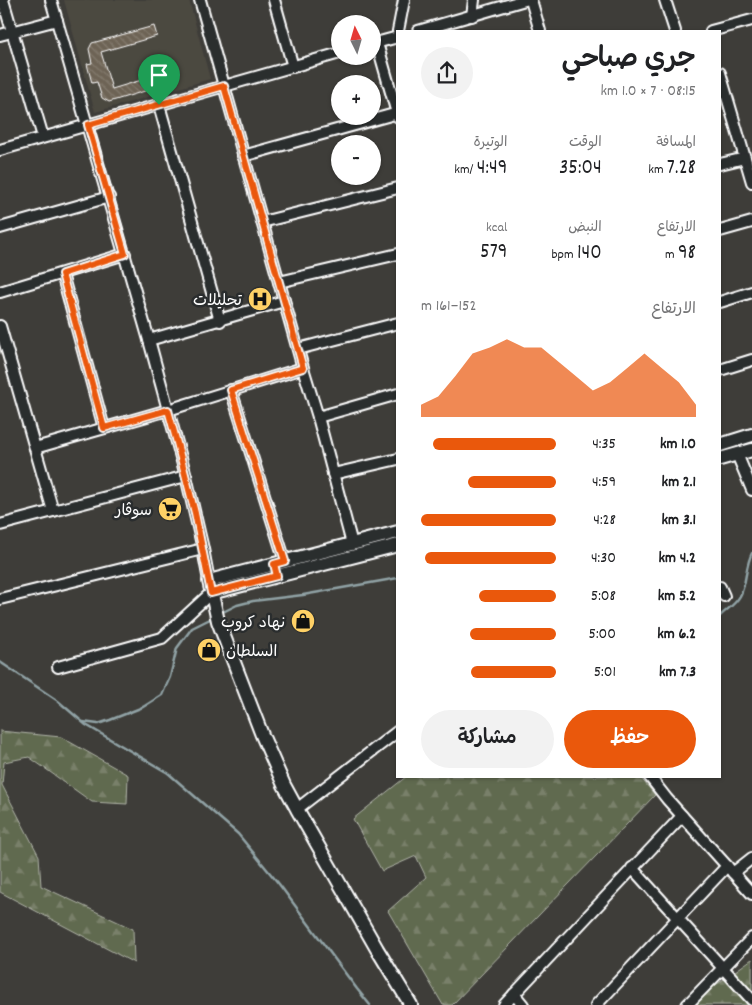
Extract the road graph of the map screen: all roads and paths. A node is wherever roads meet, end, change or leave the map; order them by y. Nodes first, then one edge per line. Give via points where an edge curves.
1 (3, 0) edge
2 (51, 0) edge
3 (200, 0) edge
4 (274, 0) edge
5 (404, 0) edge
6 (474, 0) edge
7 (525, 0) edge
8 (531, 0) edge
9 (665, 0) edge
10 (472, 16) junction
11 (57, 20) junction
12 (752, 20) edge
13 (398, 30) edge
14 (422, 30) edge
15 (540, 30) edge
16 (675, 30) edge
17 (715, 30) edge
18 (12, 31) junction
19 (0, 35) edge
20 (396, 36) edge
21 (381, 42) edge
22 (331, 56) edge
23 (381, 63) edge
24 (293, 67) junction
25 (721, 76) edge
26 (224, 86) junction
27 (159, 105) junction
28 (396, 112) edge
29 (396, 115) edge
30 (88, 125) junction
31 (44, 137) junction
32 (0, 150) edge
33 (243, 156) junction
34 (745, 158) junction
35 (721, 164) edge
36 (752, 182) edge
37 (396, 188) edge
38 (109, 197) junction
39 (262, 222) junction
40 (752, 222) edge
41 (0, 228) edge
42 (721, 231) edge
43 (125, 254) junction
44 (396, 254) edge
45 (62, 274) junction
46 (279, 282) junction
47 (0, 292) edge
48 (752, 292) edge
49 (284, 301) junction
50 (721, 302) edge
51 (220, 321) junction
52 (396, 324) edge
53 (0, 326) edge
54 (150, 340) junction
55 (298, 349) junction
56 (752, 360) edge
57 (11, 365) junction
58 (0, 368) edge
59 (303, 368) junction
60 (721, 370) edge
61 (231, 390) junction
62 (396, 395) edge
63 (168, 410) junction
64 (318, 417) junction
65 (104, 428) junction
66 (752, 435) edge
67 (721, 445) edge
68 (35, 448) junction
69 (752, 450) edge
70 (737, 454) junction
71 (396, 459) edge
72 (721, 459) edge
73 (333, 474) junction
74 (186, 476) junction
75 (752, 490) edge
76 (53, 511) junction
77 (0, 525) edge
78 (396, 533) edge
79 (352, 544) junction
80 (396, 545) edge
81 (203, 549) junction
82 (279, 567) junction
83 (210, 587) junction
84 (0, 599) edge
85 (58, 666) dead end
86 (396, 734) edge
87 (651, 778) edge
88 (297, 809) junction
89 (682, 816) junction
90 (752, 858) edge
91 (632, 868) junction
92 (730, 870) junction
93 (752, 894) edge
94 (678, 918) junction
95 (752, 938) edge
96 (723, 967) junction
97 (514, 994) junction
98 (752, 1000) edge
99 (411, 1005) edge
100 (504, 1005) edge
101 (523, 1005) edge
102 (596, 1005) edge
103 (687, 1005) edge

1 - 18 street
2 - 11 street
3 - 26 street
4 - 24 street
5 - 13 street
6 - 10 street
7 - 10 street
8 - 15 street
9 - 16 street
10 - 14 street
11 - 18 street
11 - 30 street
12 - 17 street
18 - 19 street
18 - 31 street
20 - 21 street
22 - 24 street
23 - 28 street
24 - 26 street
25 - 34 street
26 - 27 street
26 - 33 street
27 - 30 street
27 - 51 street
29 - 33 street
30 - 31 street
30 - 38 street
31 - 32 street
33 - 39 street
34 - 35 street
34 - 36 street
37 - 39 street
38 - 41 street
38 - 43 street
39 - 46 street
40 - 42 street
43 - 45 street
43 - 54 street
44 - 46 street
45 - 47 street
45 - 65 street
46 - 49 street
48 - 50 street
49 - 51 street
49 - 55 street
51 - 54 street
52 - 55 street
53 - 57 street
54 - 63 street
55 - 59 street
56 - 60 street
57 - 58 street
57 - 68 street
59 - 61 street
59 - 64 street
61 - 63 street
61 - 82 street
62 - 64 street
63 - 65 street
63 - 74 street
64 - 73 street
65 - 68 street
66 - 67 main road
68 - 76 street
69 - 70 main road
70 - 72 main road
70 - 75 street
71 - 73 street
73 - 79 street
74 - 76 street
74 - 81 street
76 - 77 street
78 - 79 main road
79 - 82 main road
80 - 82 main road
81 - 83 street
81 - 84 street
82 - 83 main road
83 - 85 street via 162,638
83 - 88 main road via 216,615 262,735
86 - 88 street
87 - 89 street
88 - 99 main road
89 - 91 street
89 - 92 street
90 - 92 street
91 - 94 street
91 - 97 street
92 - 93 street
92 - 94 street
94 - 96 street
94 - 102 street
95 - 96 street
96 - 98 street
96 - 103 street
97 - 100 street
97 - 101 street

